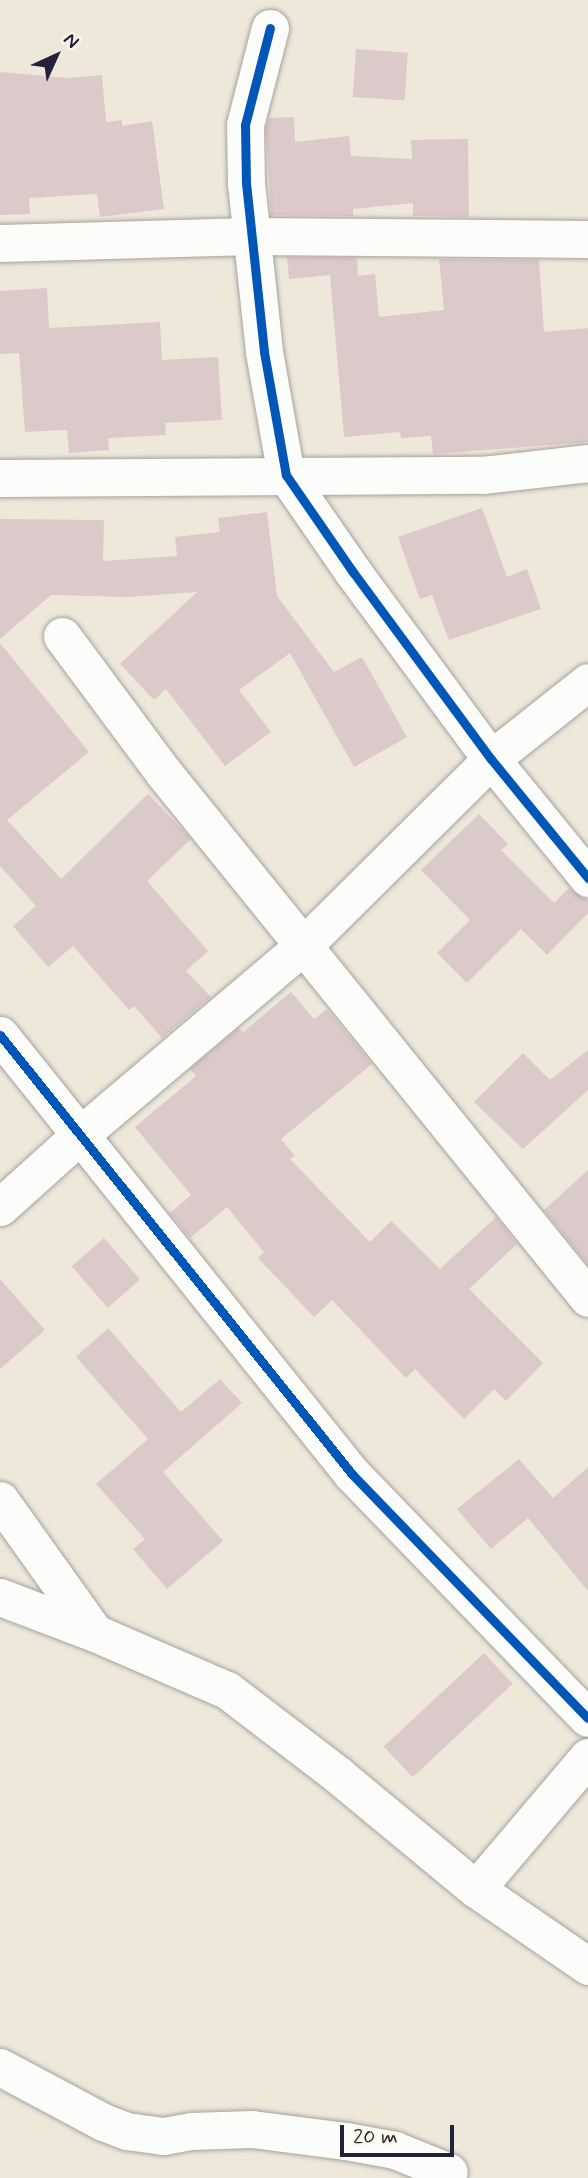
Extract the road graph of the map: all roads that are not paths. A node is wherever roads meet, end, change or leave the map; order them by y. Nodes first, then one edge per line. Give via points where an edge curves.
1 (270, 28) dead end
2 (252, 236) junction
3 (588, 239) edge
4 (0, 243) edge
5 (588, 463) edge
6 (286, 475) junction
7 (0, 478) edge
8 (62, 636) dead end
9 (588, 682) edge
10 (491, 759) junction
11 (588, 878) edge
12 (303, 946) junction
13 (0, 1035) edge
14 (80, 1135) junction
15 (0, 1208) edge
16 (588, 1298) edge
17 (0, 1500) edge
18 (0, 1597) edge
19 (95, 1633) junction
20 (588, 1717) edge
21 (588, 1757) edge
22 (476, 1889) junction
23 (588, 1966) edge
24 (0, 2067) edge
25 (449, 2172) dead end

1 - 2 street via 245,125
2 - 3 street
2 - 4 street
2 - 6 street via 264,352
5 - 6 street via 483,475
6 - 7 street
6 - 10 street
8 - 12 street via 163,772
9 - 10 street
10 - 11 street
10 - 12 street
12 - 14 street
12 - 16 street
13 - 14 street
14 - 15 street
14 - 20 street via 352,1474
17 - 19 street
18 - 19 street
19 - 22 street via 227,1690 338,1774
21 - 22 street
22 - 23 street
24 - 25 street via 127,2131 163,2136 224,2129 292,2134 396,2150

